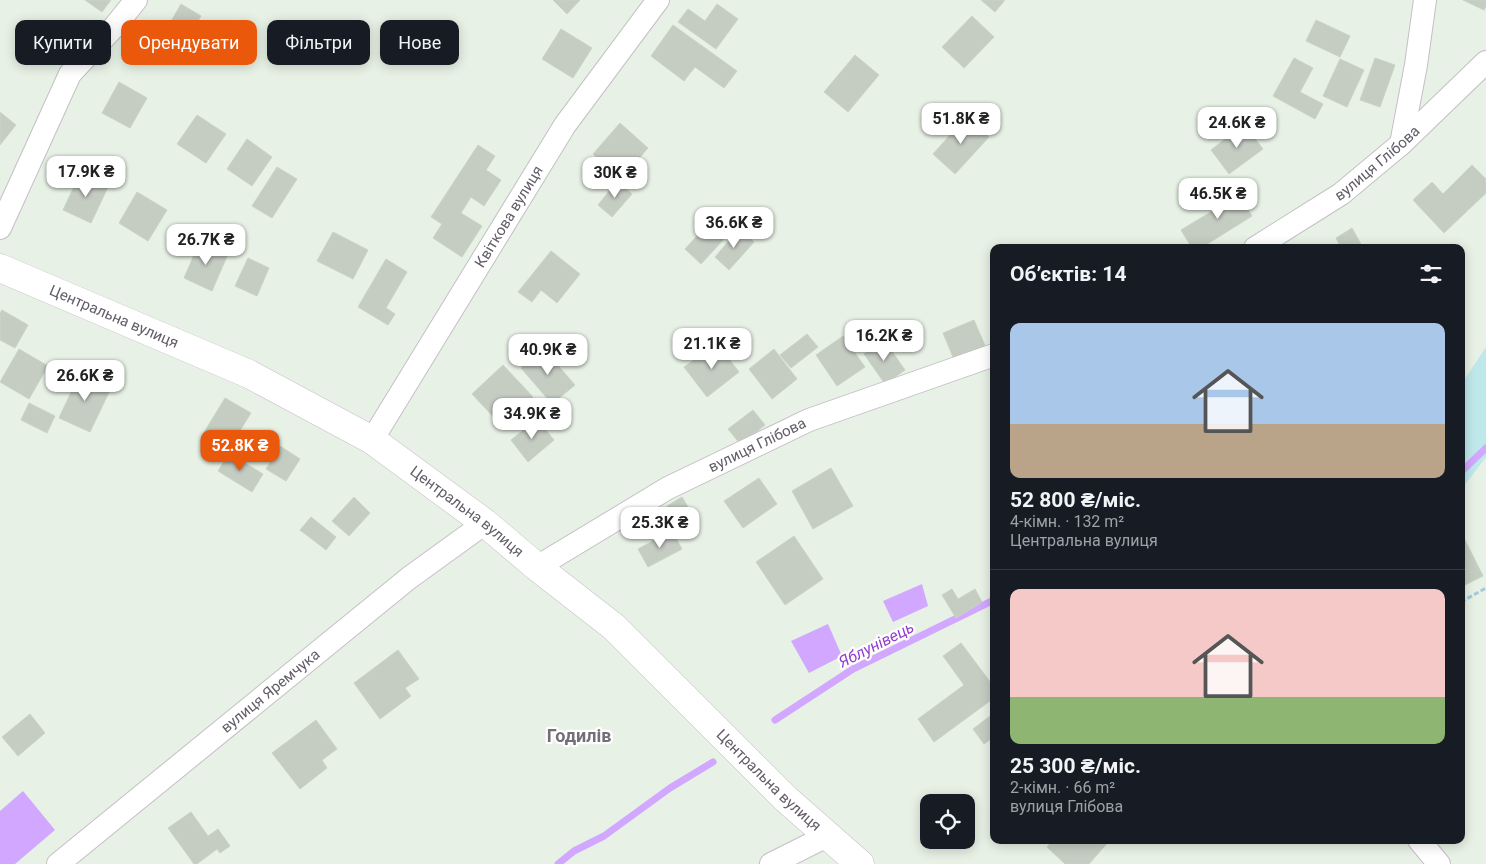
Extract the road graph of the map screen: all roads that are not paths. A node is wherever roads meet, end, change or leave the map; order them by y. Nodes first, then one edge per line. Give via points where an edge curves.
1 (136, 0) edge
2 (658, 0) edge
3 (1425, 0) edge
4 (1486, 62) edge
5 (1401, 144) junction
6 (0, 228) edge
7 (1261, 244) edge
8 (0, 268) edge
9 (990, 356) edge
10 (372, 440) junction
11 (485, 523) junction
12 (537, 567) junction
13 (827, 836) junction
14 (1422, 844) edge
15 (58, 864) edge
16 (772, 864) edge
17 (860, 864) edge
18 (1439, 864) edge

1 - 6 street via 70,74
2 - 10 street, Квіткова вулиця via 565,125
3 - 5 street
4 - 5 street, вулиця Глібова
5 - 7 street, вулиця Глібова via 1341,194
8 - 10 main road, Центральна вулиця via 249,374
9 - 12 street, вулиця Глібова via 809,420 668,488
10 - 11 main road, Центральна вулиця
11 - 12 main road, Центральна вулиця
11 - 15 street, вулиця Яремчука via 409,578
12 - 13 main road, Центральна вулиця via 614,628
13 - 16 street
13 - 17 main road, Центральна вулиця
14 - 18 street

